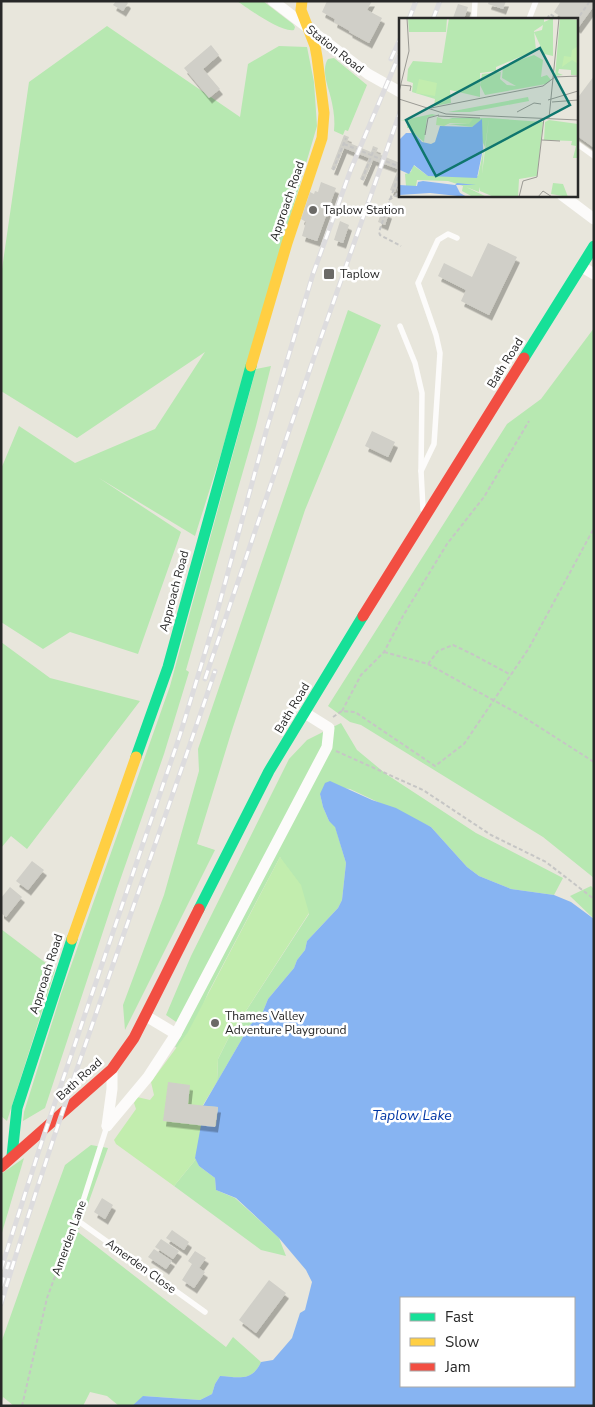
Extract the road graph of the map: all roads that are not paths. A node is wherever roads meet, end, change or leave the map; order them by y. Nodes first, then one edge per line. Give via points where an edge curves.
1 (274, 1) edge
2 (302, 1) edge
3 (475, 1) edge
4 (536, 1) edge
5 (474, 18) edge
6 (528, 18) edge
7 (307, 27) junction
8 (399, 91) edge
9 (578, 144) edge
10 (594, 156) edge
11 (563, 196) edge
12 (594, 219) edge
13 (457, 238) dead end
14 (594, 246) edge
15 (582, 267) junction
16 (594, 274) edge
17 (400, 326) dead end
18 (421, 471) junction
19 (423, 519) junction
20 (305, 713) junction
21 (146, 1016) junction
22 (176, 1034) junction
23 (112, 1069) junction
24 (107, 1126) junction
25 (12, 1156) junction
26 (1, 1167) edge
27 (76, 1220) joint
28 (205, 1312) dead end

1 - 7 street, Station Road
2 - 7 street, Approach Road via 301,10
3 - 5 lane
4 - 6 lane
7 - 8 street, Station Road via 368,74
7 - 25 street, Approach Road via 317,57 324,113 322,138 252,361 168,667 70,945 17,1108
9 - 10 lane
11 - 12 street
13 - 18 lane via 448,234 438,240 418,283 440,353 434,444
14 - 15 street, Bath Road
15 - 16 street
15 - 19 street, Bath Road
17 - 18 lane via 415,362 422,393
18 - 19 lane
19 - 20 street, Bath Road
20 - 21 street, Bath Road via 269,772
20 - 22 street via 329,728 327,747
21 - 22 street
21 - 23 street, Bath Road
22 - 24 street via 148,1077
23 - 24 street, Amerden Lane
23 - 25 street, Bath Road
24 - 27 lane, Amerden Lane
25 - 26 street, Bath Road
27 - 28 lane, Amerden Close

